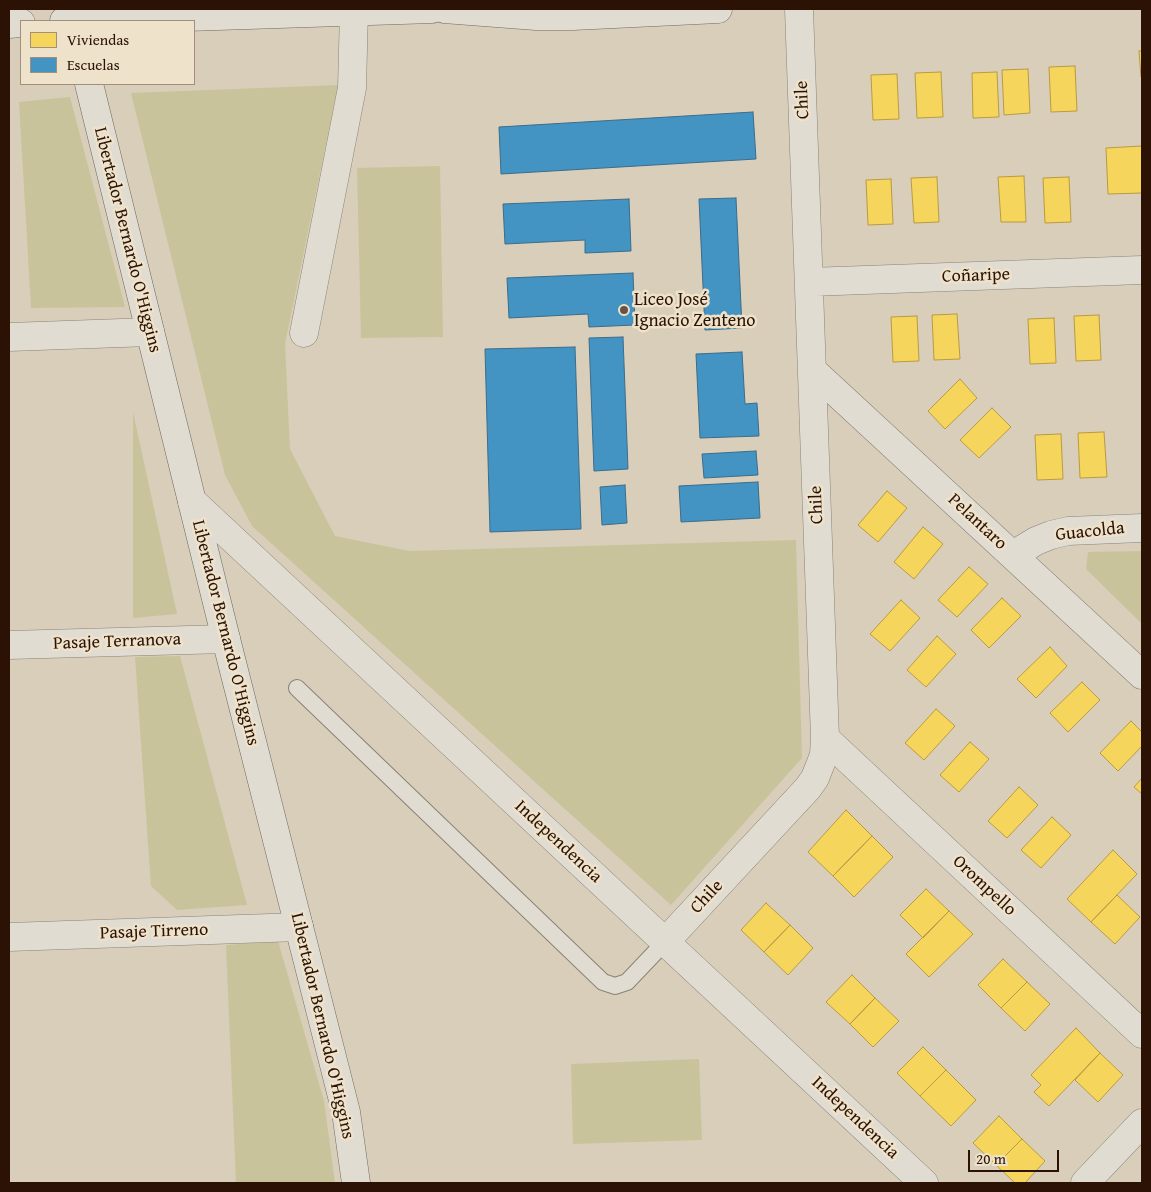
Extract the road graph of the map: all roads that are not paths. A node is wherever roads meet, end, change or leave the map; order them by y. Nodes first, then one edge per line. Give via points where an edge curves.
1 (432, 9) edge
2 (444, 9) edge
3 (718, 9) edge
4 (799, 9) edge
5 (354, 12) junction
6 (106, 20) edge
7 (89, 85) edge
8 (1142, 270) edge
9 (809, 282) junction
10 (150, 332) junction
11 (304, 333) dead end
12 (9, 337) edge
13 (812, 370) junction
14 (192, 502) junction
15 (1142, 528) edge
16 (1013, 555) junction
17 (226, 639) junction
18 (9, 645) edge
19 (1142, 674) edge
20 (297, 688) dead end
21 (825, 738) junction
22 (299, 927) junction
23 (9, 937) edge
24 (665, 942) junction
25 (1142, 1034) edge
26 (1142, 1123) edge
27 (356, 1183) edge
28 (924, 1183) edge
29 (1085, 1183) edge

1 - 5 street
2 - 3 street via 536,16
4 - 9 street, Chile
5 - 6 street
5 - 11 street via 352,88
7 - 10 street, Libertador Bernardo O'Higgins
8 - 9 street, Coñaripe
9 - 13 street, Chile
10 - 12 street
10 - 14 street, Libertador Bernardo O'Higgins
13 - 16 street, Pelantaro
13 - 21 street, Chile
14 - 17 street, Libertador Bernardo O'Higgins
14 - 24 street, Independencia
15 - 16 street, Guacolda via 1068,531 1036,541
16 - 19 street, Pelantaro
17 - 18 street, Pasaje Terranova
17 - 22 street, Libertador Bernardo O'Higgins
20 - 24 lane via 603,982 615,986 626,982
21 - 24 street, Chile via 820,768 808,788
21 - 25 street, Orompello
22 - 23 street, Pasaje Tirreno
22 - 27 street, Libertador Bernardo O'Higgins via 346,1112
24 - 28 street, Independencia
26 - 29 street

